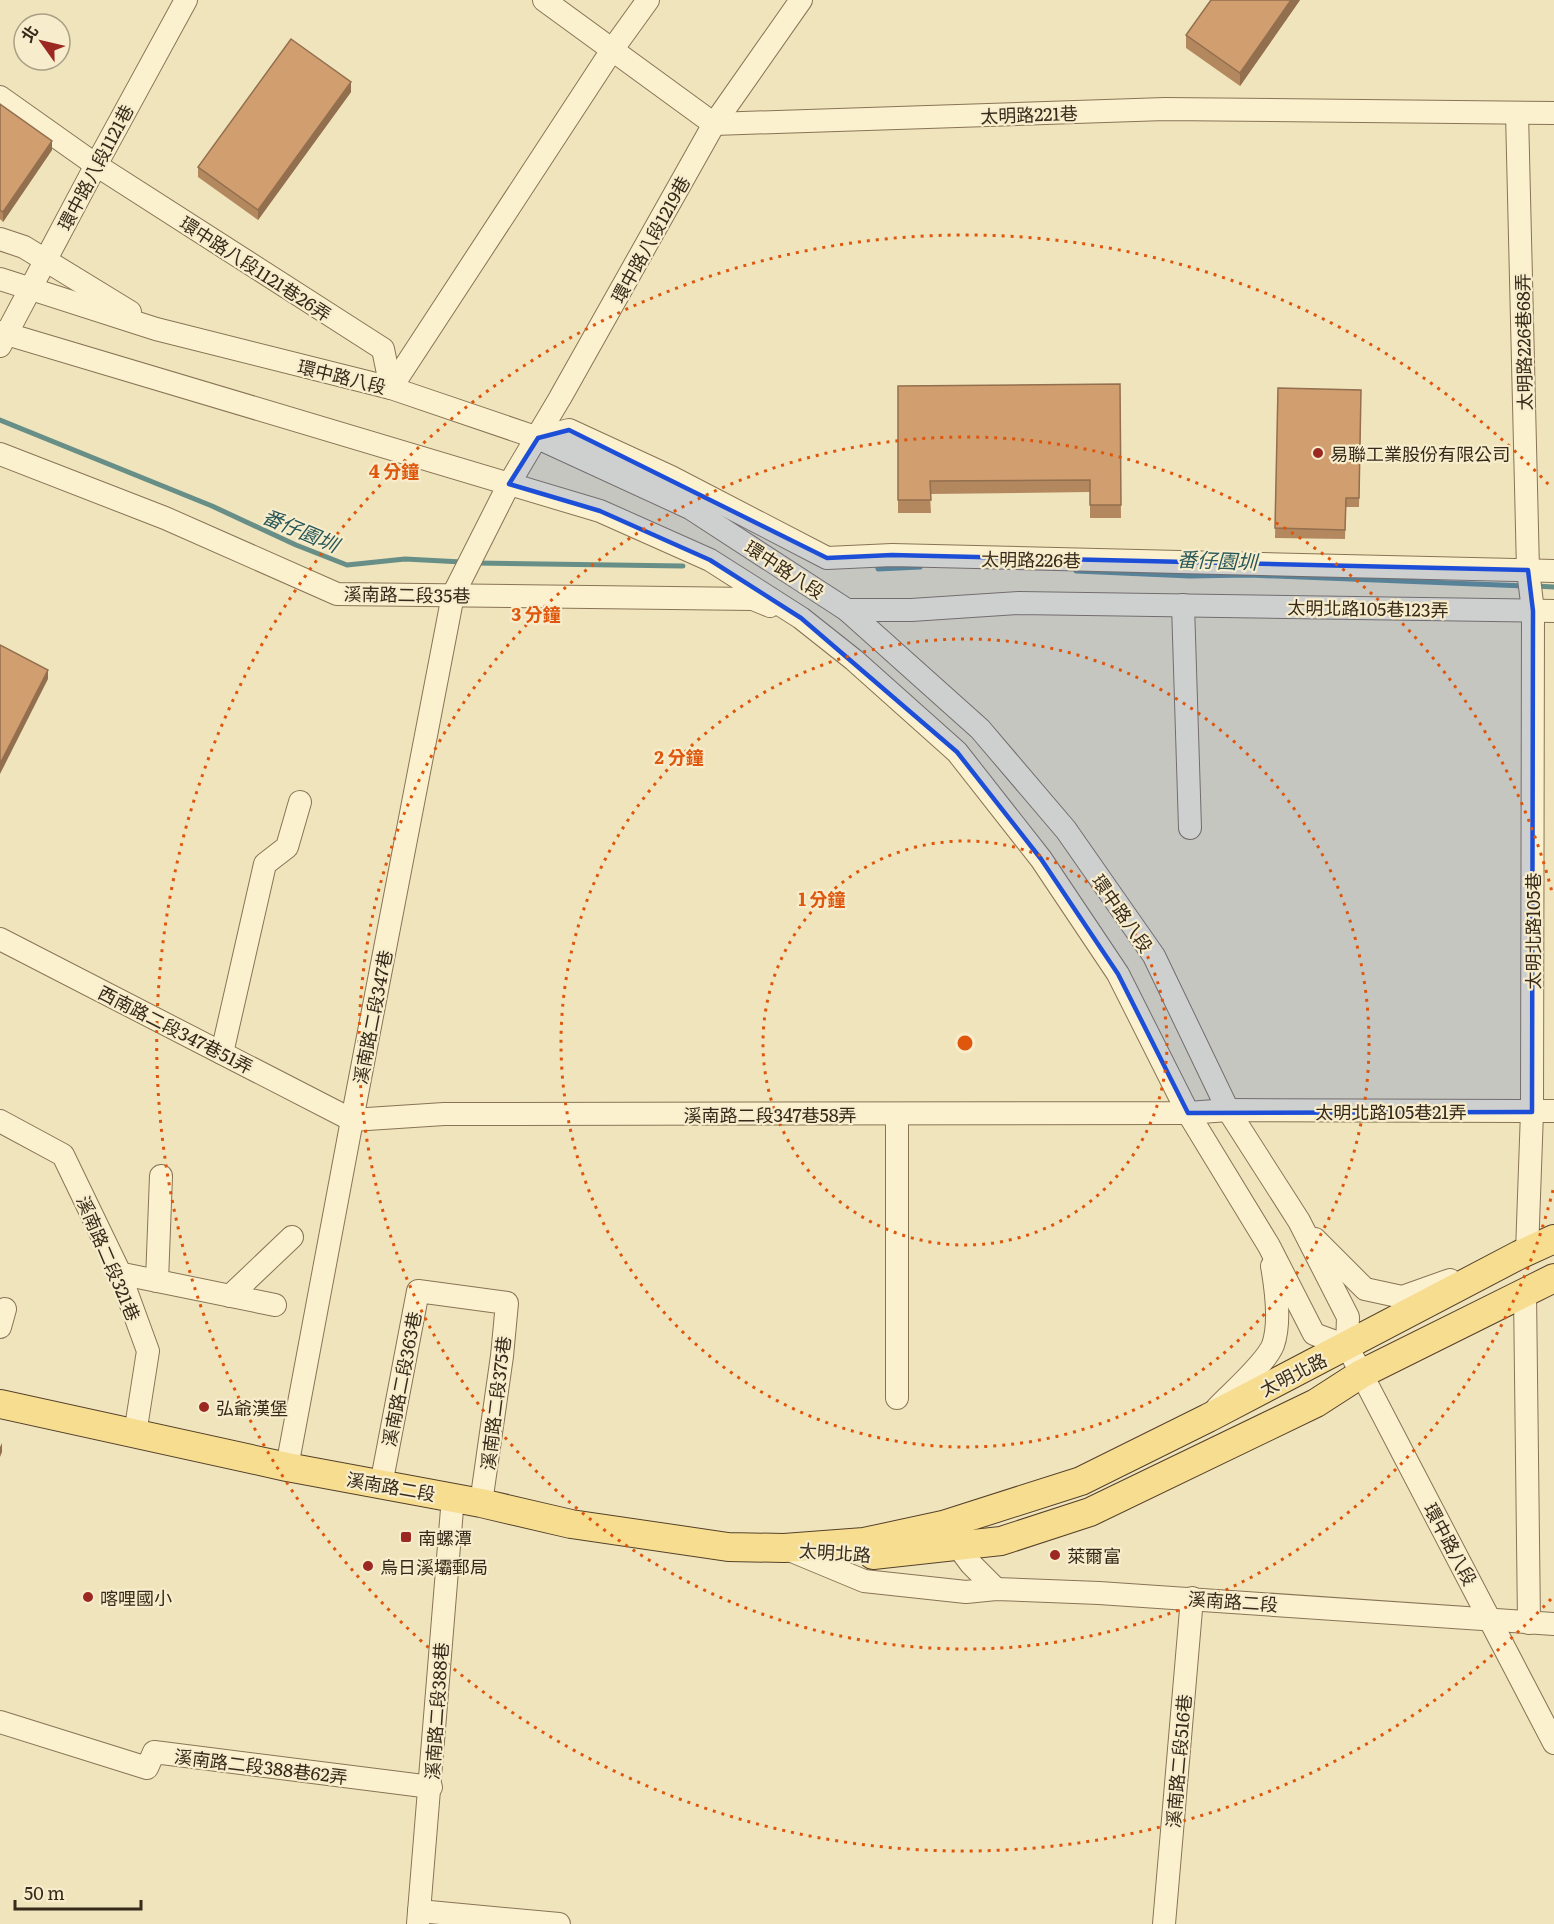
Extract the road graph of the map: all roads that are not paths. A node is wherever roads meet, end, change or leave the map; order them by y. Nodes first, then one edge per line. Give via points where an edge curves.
1 (186, 0) edge
2 (544, 0) edge
3 (648, 0) edge
4 (801, 0) edge
5 (612, 50) junction
6 (0, 97) edge
7 (1517, 113) junction
8 (1554, 113) edge
9 (714, 124) junction
10 (96, 165) junction
11 (0, 239) edge
12 (46, 260) junction
13 (0, 279) edge
14 (30, 288) junction
15 (156, 329) junction
16 (2, 338) edge
17 (392, 388) junction
18 (538, 438) junction
19 (0, 454) edge
20 (509, 484) junction
21 (469, 563) joint
22 (1528, 570) junction
23 (1554, 571) edge
24 (453, 595) junction
25 (1183, 605) junction
26 (847, 610) junction
27 (1543, 611) edge
28 (801, 618) junction
29 (300, 802) dead end
30 (1190, 828) dead end
31 (0, 939) edge
32 (222, 1053) junction
33 (1228, 1110) junction
34 (1543, 1112) edge
35 (897, 1113) junction
36 (1188, 1113) junction
37 (352, 1120) junction
38 (0, 1121) edge
39 (161, 1176) dead end
40 (1299, 1221) junction
41 (292, 1237) dead end
42 (1554, 1239) edge
43 (1269, 1246) junction
44 (1523, 1254) junction
45 (118, 1273) junction
46 (1554, 1278) edge
47 (157, 1281) junction
48 (1525, 1292) junction
49 (230, 1296) junction
50 (507, 1303) joint
51 (275, 1305) dead end
52 (1347, 1346) junction
53 (1361, 1374) junction
54 (897, 1398) dead end
55 (0, 1404) edge
56 (1208, 1418) junction
57 (135, 1434) junction
58 (287, 1467) junction
59 (381, 1485) junction
60 (453, 1497) junction
61 (481, 1503) junction
62 (950, 1536) junction
63 (784, 1548) junction
64 (996, 1589) junction
65 (1192, 1598) junction
66 (1492, 1620) junction
67 (1529, 1623) junction
68 (1554, 1624) edge
69 (0, 1722) edge
70 (1554, 1743) edge
71 (431, 1787) junction
72 (418, 1918) edge
73 (559, 1924) edge
74 (1164, 1924) edge

1 - 10 street, 環中路八段1121巷
2 - 5 street
3 - 5 street
4 - 9 street, 環中路八段1219巷
5 - 9 street
5 - 17 street
6 - 10 street, 環中路八段1121巷26弄
7 - 8 street, 太明路221巷
7 - 9 street, 太明路221巷 via 1165,109
7 - 22 street, 太明路226巷68弄
9 - 18 street, 環中路八段1219巷
10 - 12 street, 環中路八段1121巷
10 - 17 street, 環中路八段1121巷26弄 via 383,349
11 - 12 street
12 - 14 street, 環中路八段1121巷
12 - 15 street
13 - 14 street, 環中路八段
14 - 15 street, 環中路八段
14 - 16 street, 環中路八段1121巷
15 - 17 street, 環中路八段
16 - 20 street, 環中路八段
17 - 18 street, 環中路八段
18 - 20 street, 環中路八段1219巷
18 - 22 street, 太明路226巷 via 569,430 671,477 827,558 892,555
18 - 26 street, 環中路八段 via 690,508
19 - 24 street, 溪南路二段35巷 via 165,519 337,594
20 - 21 street, 環中路八段1219巷
20 - 28 street, 環中路八段 via 600,511 710,560
21 - 24 street, 溪南路二段347巷
22 - 23 street, 太明路226巷
22 - 27 street, 太明路226巷68弄
24 - 28 street, 溪南路二段35巷 via 753,599
24 - 37 street, 溪南路二段347巷
25 - 26 street, 太明北路105巷123弄 via 1019,603
25 - 27 street, 太明北路105巷123弄
25 - 30 street
26 - 33 street, 環中路八段 via 980,729 1066,830 1154,956
27 - 34 street, 太明北路105巷
28 - 36 street, 環中路八段 via 957,752 1022,834 1118,974
29 - 32 street via 286,847 265,864
31 - 32 street, 西南路二段347巷51弄
32 - 37 street, 西南路二段347巷51弄
33 - 34 street, 太明北路105巷21弄
33 - 36 street, 太明北路105巷21弄
33 - 40 street, 環中路八段
34 - 44 street, 太明北路105巷
35 - 36 street, 溪南路二段347巷58弄
35 - 37 street, 溪南路二段347巷58弄 via 444,1114
35 - 54 street
36 - 43 street, 環中路八段
37 - 58 street, 溪南路二段347巷
38 - 45 street, 溪南路二段321巷 via 63,1155
39 - 47 street
40 - 44 street, 環中路八段 via 1365,1289 1402,1297
40 - 52 street, 環中路八段 via 1348,1317
41 - 49 street
42 - 44 main road, 太明北路
43 - 52 street, 環中路八段 via 1314,1334
43 - 56 street, 環中路八段 via 1278,1305 1273,1346 1259,1366
44 - 52 main road, 太明北路
45 - 47 street
45 - 57 street, 溪南路二段321巷 via 148,1351
46 - 48 main road, 太明北路
47 - 49 street
48 - 53 main road, 太明北路
48 - 67 street
49 - 51 street
50 - 59 street, 溪南路二段363巷 via 418,1291
50 - 61 street, 溪南路二段375巷
52 - 53 street, 環中路八段
52 - 56 main road, 太明北路
53 - 62 main road, 太明北路 via 1316,1403 1090,1512 1001,1541
53 - 66 street, 環中路八段
55 - 57 main road, 溪南路二段
56 - 62 main road, 太明北路 via 1081,1481
57 - 58 main road, 溪南路二段
58 - 59 main road, 溪南路二段
59 - 60 main road, 溪南路二段
60 - 61 main road, 溪南路二段
60 - 71 street, 溪南路二段388巷
61 - 63 main road, 溪南路二段 via 571,1524 653,1537 728,1547
62 - 63 main road, 太明北路 via 896,1554 851,1557
62 - 64 street
63 - 64 street, 溪南路二段 via 864,1581 966,1592
64 - 65 street, 溪南路二段
65 - 66 street, 溪南路二段
65 - 74 street, 溪南路二段516巷
66 - 67 street, 溪南路二段
66 - 70 street, 環中路八段
67 - 68 street, 溪南路二段
69 - 71 street, 溪南路二段388巷62弄 via 147,1768 154,1752
71 - 72 street, 溪南路二段388巷
72 - 73 street

